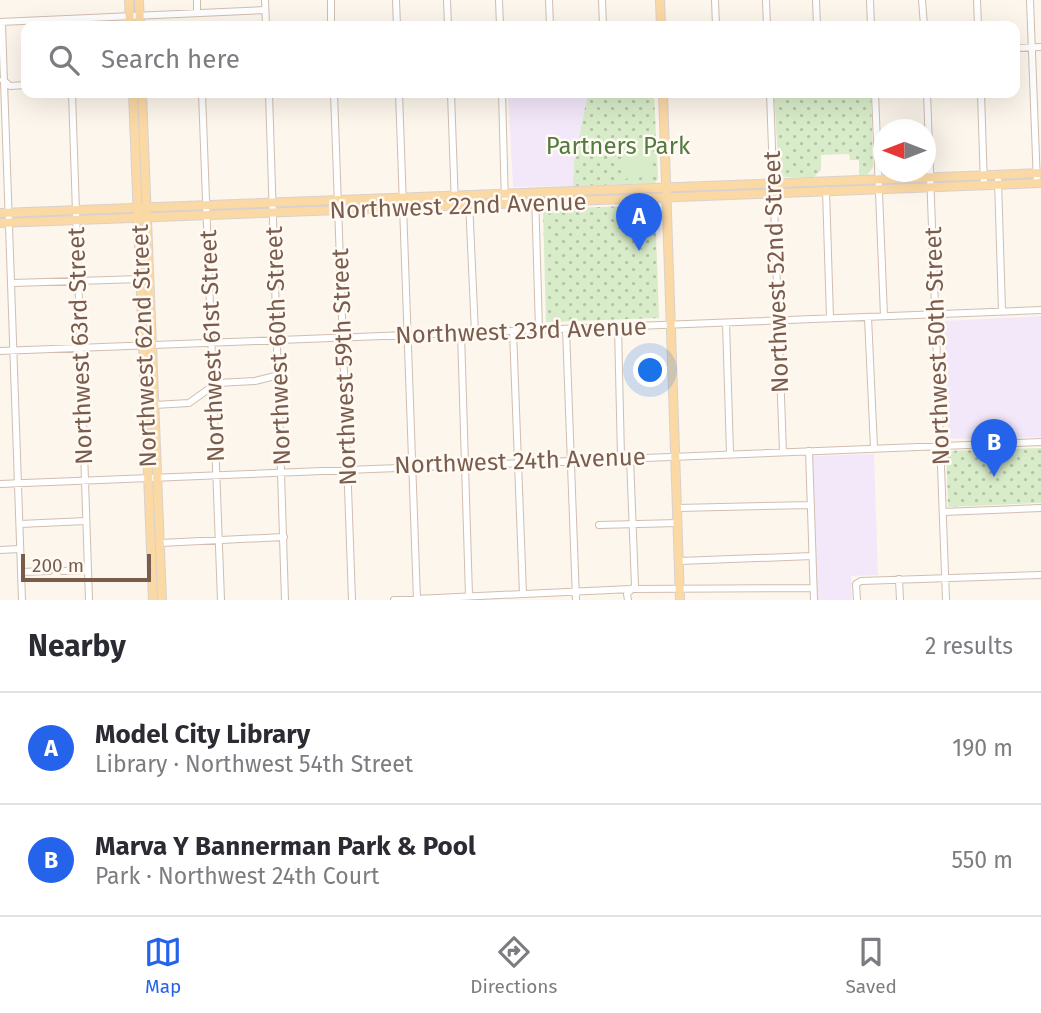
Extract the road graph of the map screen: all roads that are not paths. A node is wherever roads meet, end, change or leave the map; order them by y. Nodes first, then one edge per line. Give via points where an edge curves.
1 (130, 0) edge
2 (139, 0) edge
3 (197, 0) edge
4 (265, 0) edge
5 (331, 0) edge
6 (396, 0) edge
7 (447, 0) edge
8 (499, 0) edge
9 (550, 0) edge
10 (602, 0) edge
11 (660, 0) edge
12 (715, 0) edge
13 (766, 0) edge
14 (816, 0) edge
15 (870, 0) edge
16 (922, 0) edge
17 (977, 0) edge
18 (1030, 0) edge
19 (265, 10) junction
20 (197, 11) junction
21 (134, 15) junction
22 (101, 21) edge
23 (132, 21) edge
24 (137, 21) edge
25 (266, 21) edge
26 (331, 21) edge
27 (397, 21) edge
28 (448, 21) edge
29 (500, 21) edge
30 (550, 21) edge
31 (603, 21) edge
32 (661, 21) edge
33 (716, 21) edge
34 (767, 21) edge
35 (817, 21) edge
36 (871, 21) edge
37 (924, 21) edge
38 (978, 21) edge
39 (1, 23) edge
40 (21, 23) edge
41 (1032, 47) junction
42 (1041, 47) edge
43 (1020, 48) edge
44 (2, 80) edge
45 (21, 85) edge
46 (72, 98) edge
47 (133, 98) edge
48 (142, 98) edge
49 (202, 98) edge
50 (269, 98) edge
51 (334, 98) edge
52 (399, 98) edge
53 (450, 98) edge
54 (502, 98) edge
55 (663, 98) edge
56 (769, 98) edge
57 (875, 98) edge
58 (928, 98) edge
59 (981, 98) edge
60 (876, 119) edge
61 (930, 119) edge
62 (1039, 174) edge
63 (984, 175) junction
64 (998, 175) junction
65 (936, 177) edge
66 (873, 179) edge
67 (825, 181) junction
68 (879, 182) edge
69 (933, 182) edge
70 (773, 183) junction
71 (1039, 183) edge
72 (998, 185) junction
73 (984, 186) junction
74 (665, 188) junction
75 (933, 190) junction
76 (879, 192) junction
77 (535, 193) junction
78 (505, 194) junction
79 (826, 194) junction
80 (469, 195) junction
81 (773, 195) junction
82 (454, 196) junction
83 (403, 198) junction
84 (666, 198) junction
85 (338, 200) junction
86 (272, 202) junction
87 (535, 203) junction
88 (506, 204) junction
89 (207, 205) junction
90 (455, 206) junction
91 (470, 206) junction
92 (142, 207) junction
93 (404, 208) junction
94 (75, 210) junction
95 (338, 211) junction
96 (5, 212) edge
97 (272, 213) junction
98 (208, 215) junction
99 (143, 218) junction
100 (75, 220) junction
101 (5, 223) edge
102 (141, 279) junction
103 (78, 281) junction
104 (13, 284) junction
105 (1041, 310) edge
106 (1002, 311) junction
107 (936, 313) junction
108 (884, 316) junction
109 (869, 317) junction
110 (830, 318) junction
111 (777, 322) junction
112 (726, 323) junction
113 (671, 325) junction
114 (618, 327) junction
115 (566, 329) junction
116 (539, 330) junction
117 (513, 331) junction
118 (461, 333) junction
119 (475, 333) junction
120 (408, 335) junction
121 (343, 337) junction
122 (278, 339) junction
123 (211, 341) junction
124 (147, 344) junction
125 (80, 348) junction
126 (0, 351) edge
127 (14, 351) junction
128 (279, 375) junction
129 (212, 388) junction
130 (154, 405) junction
131 (1041, 442) edge
132 (940, 446) junction
133 (874, 448) junction
134 (808, 451) junction
135 (783, 452) junction
136 (730, 453) junction
137 (675, 455) junction
138 (621, 457) junction
139 (630, 457) junction
140 (571, 459) junction
141 (517, 461) junction
142 (465, 464) junction
143 (413, 465) junction
144 (347, 468) junction
145 (283, 471) junction
146 (217, 474) junction
147 (154, 477) junction
148 (84, 480) junction
149 (18, 483) junction
150 (0, 484) edge
151 (811, 505) junction
152 (677, 508) junction
153 (1041, 508) edge
154 (943, 512) junction
155 (86, 521) junction
156 (678, 523) junction
157 (20, 524) junction
158 (599, 525) dead end
159 (633, 525) junction
160 (284, 537) junction
161 (219, 540) junction
162 (160, 543) junction
163 (20, 549) junction
164 (0, 550) edge
165 (812, 556) junction
166 (679, 561) junction
167 (88, 570) junction
168 (49, 571) dead end
169 (63, 571) dead end
170 (21, 572) junction
171 (1041, 575) edge
172 (945, 578) junction
173 (899, 579) junction
174 (813, 588) junction
175 (631, 589) junction
176 (680, 589) junction
177 (576, 592) junction
178 (523, 594) junction
179 (469, 596) junction
180 (491, 598) edge
181 (417, 599) edge
182 (22, 600) edge
183 (89, 600) edge
184 (153, 600) edge
185 (162, 600) edge
186 (221, 600) edge
187 (285, 600) edge
188 (352, 600) edge
189 (394, 600) edge
190 (576, 600) edge
191 (628, 600) edge
192 (680, 600) edge
193 (814, 600) edge
194 (857, 600) edge
195 (900, 600) edge
196 (946, 600) edge

1 - 21 main road
2 - 21 main road
3 - 20 street
4 - 19 street
5 - 26 street
6 - 27 street
7 - 28 street
8 - 29 street
9 - 30 street
10 - 31 street
11 - 32 main road
12 - 33 street
13 - 34 street
14 - 35 street
15 - 36 street
16 - 37 street
17 - 38 street
18 - 41 street
19 - 20 street
19 - 25 street
20 - 21 street
21 - 22 street
21 - 23 main road
21 - 24 main road
39 - 40 street
39 - 44 street
41 - 42 street
41 - 43 street
41 - 62 street
44 - 45 street via 10,86
44 - 96 street
46 - 94 street, Northwest 63rd Street
47 - 92 main road, Northwest 62nd Street
48 - 92 main road, Northwest 62nd Street
49 - 89 street, Northwest 61st Street
50 - 86 street, Northwest 60th Street
51 - 85 street, Northwest 59th Street
52 - 83 street
53 - 82 street
54 - 78 street
55 - 74 main road
56 - 70 street, Northwest 52nd Street
57 - 60 street
58 - 61 street, Northwest 50th Street
59 - 63 street
62 - 64 main road, Northwest 22nd Avenue
62 - 71 street
63 - 64 main road, Northwest 22nd Avenue
63 - 65 main road, Northwest 22nd Avenue
63 - 73 street
64 - 72 street
66 - 67 main road, Northwest 22nd Avenue
67 - 70 main road, Northwest 22nd Avenue
67 - 79 street
68 - 76 street
69 - 75 street, Northwest 50th Street
70 - 74 main road, Northwest 22nd Avenue
70 - 81 street, Northwest 52nd Street
71 - 72 main road, Northwest 22nd Avenue
72 - 73 main road, Northwest 22nd Avenue
72 - 106 street
73 - 75 main road, Northwest 22nd Avenue
74 - 77 main road, Northwest 22nd Avenue
74 - 84 main road
75 - 76 main road, Northwest 22nd Avenue
75 - 107 street, Northwest 50th Street
76 - 79 main road, Northwest 22nd Avenue
76 - 108 street
77 - 78 main road, Northwest 22nd Avenue
77 - 87 street
78 - 80 main road, Northwest 22nd Avenue
78 - 88 street
79 - 81 main road, Northwest 22nd Avenue
79 - 110 street
80 - 82 main road, Northwest 22nd Avenue
80 - 91 street
81 - 84 main road, Northwest 22nd Avenue
81 - 111 street, Northwest 52nd Street
82 - 83 main road, Northwest 22nd Avenue
82 - 90 street
83 - 85 main road, Northwest 22nd Avenue
83 - 93 street
84 - 87 main road, Northwest 22nd Avenue
84 - 113 main road
85 - 86 main road, Northwest 22nd Avenue
85 - 95 street, Northwest 59th Street
86 - 89 main road, Northwest 22nd Avenue
86 - 97 street, Northwest 60th Street
87 - 88 main road, Northwest 22nd Avenue
87 - 116 street
88 - 91 main road, Northwest 22nd Avenue
89 - 92 main road, Northwest 22nd Avenue
89 - 98 street, Northwest 61st Street
90 - 91 main road, Northwest 22nd Avenue
90 - 93 main road, Northwest 22nd Avenue
91 - 119 street
92 - 94 main road, Northwest 22nd Avenue
92 - 99 main road, Northwest 62nd Street
93 - 95 main road, Northwest 22nd Avenue
93 - 120 street
94 - 96 main road, Northwest 22nd Avenue
94 - 100 street, Northwest 63rd Street
95 - 97 main road, Northwest 22nd Avenue
95 - 121 street, Northwest 59th Street
96 - 101 street
97 - 98 main road, Northwest 22nd Avenue
97 - 122 street, Northwest 60th Street
98 - 99 main road, Northwest 22nd Avenue
98 - 123 street, Northwest 61st Street
99 - 100 main road, Northwest 22nd Avenue
99 - 102 main road, Northwest 62nd Street
99 - 124 main road, Northwest 62nd Street
100 - 101 main road, Northwest 22nd Avenue
100 - 103 street, Northwest 63rd Street
101 - 104 street
102 - 103 street
102 - 124 main road, Northwest 62nd Street
103 - 104 street
103 - 125 street, Northwest 63rd Street
104 - 127 street
105 - 106 street, Northwest 23rd Avenue
106 - 107 street, Northwest 23rd Avenue
107 - 108 street, Northwest 23rd Avenue
107 - 132 street, Northwest 50th Street
108 - 109 street, Northwest 23rd Avenue
109 - 110 street, Northwest 23rd Avenue
109 - 133 street
110 - 111 street, Northwest 23rd Avenue
111 - 112 street, Northwest 23rd Avenue
111 - 135 street, Northwest 52nd Street
112 - 113 street, Northwest 23rd Avenue
112 - 136 street
113 - 114 street, Northwest 23rd Avenue
113 - 137 main road
114 - 115 street, Northwest 23rd Avenue
114 - 138 street
115 - 116 street, Northwest 23rd Avenue
115 - 140 street
116 - 117 street, Northwest 23rd Avenue
117 - 119 street, Northwest 23rd Avenue
117 - 141 street
118 - 119 street, Northwest 23rd Avenue
118 - 120 street, Northwest 23rd Avenue
118 - 142 street
120 - 121 street, Northwest 23rd Avenue
120 - 143 street
121 - 122 street, Northwest 23rd Avenue
121 - 144 street, Northwest 59th Street
122 - 123 street, Northwest 23rd Avenue
122 - 128 street, Northwest 60th Street
123 - 124 street, Northwest 23rd Avenue
123 - 129 street, Northwest 61st Street
124 - 125 street, Northwest 23rd Avenue
124 - 130 main road, Northwest 62nd Street
124 - 147 main road, Northwest 62nd Street
125 - 127 street, Northwest 23rd Avenue
125 - 148 street, Northwest 63rd Street
126 - 127 street, Northwest 23rd Avenue
127 - 149 street
128 - 129 street via 217,383
128 - 145 street, Northwest 60th Street
129 - 130 street via 189,403
129 - 146 street, Northwest 61st Street
130 - 147 main road, Northwest 62nd Street
131 - 132 street, Northwest 24th Avenue
132 - 133 street, Northwest 24th Avenue
132 - 154 street, Northwest 50th Street
133 - 134 street, Northwest 24th Avenue
134 - 135 street, Northwest 24th Avenue
134 - 151 street
135 - 136 street, Northwest 24th Avenue
136 - 137 street, Northwest 24th Avenue
137 - 139 street, Northwest 24th Avenue
137 - 152 main road
138 - 139 street, Northwest 24th Avenue
138 - 140 street, Northwest 24th Avenue
139 - 159 street
140 - 141 street, Northwest 24th Avenue
140 - 177 street
141 - 142 street, Northwest 24th Avenue
141 - 178 street
142 - 143 street, Northwest 24th Avenue
142 - 179 street
143 - 144 street, Northwest 24th Avenue
143 - 181 street
144 - 145 street, Northwest 24th Avenue
144 - 188 street, Northwest 59th Street
145 - 146 street, Northwest 24th Avenue
145 - 160 street, Northwest 60th Street
146 - 147 street, Northwest 24th Avenue
146 - 161 street, Northwest 61st Street
147 - 148 street, Northwest 24th Avenue
147 - 162 main road, Northwest 62nd Street
147 - 184 main road, Northwest 62nd Street
148 - 149 street, Northwest 24th Avenue
148 - 155 street, Northwest 63rd Street
149 - 150 street, Northwest 24th Avenue
149 - 157 street
151 - 152 street
151 - 165 street
152 - 156 main road
153 - 154 street
154 - 172 street, Northwest 50th Street
155 - 157 street
155 - 167 street, Northwest 63rd Street
156 - 159 street
156 - 166 main road
157 - 163 street
158 - 159 street
159 - 175 street via 635,586
160 - 161 street
160 - 187 street, Northwest 60th Street
161 - 162 street
161 - 186 street, Northwest 61st Street
162 - 185 main road, Northwest 62nd Street
163 - 164 street
163 - 170 street
165 - 166 street
165 - 174 street
166 - 176 main road
167 - 169 street
167 - 183 street, Northwest 63rd Street
168 - 170 street
170 - 182 street
171 - 172 street
172 - 173 street
172 - 196 street, Northwest 50th Street
173 - 194 street via 856,584
173 - 195 street
174 - 176 street
174 - 193 street
175 - 176 street
175 - 177 street
175 - 191 street
176 - 192 main road
177 - 178 street
177 - 190 street
178 - 180 street
179 - 180 street
179 - 181 street
181 - 189 street

